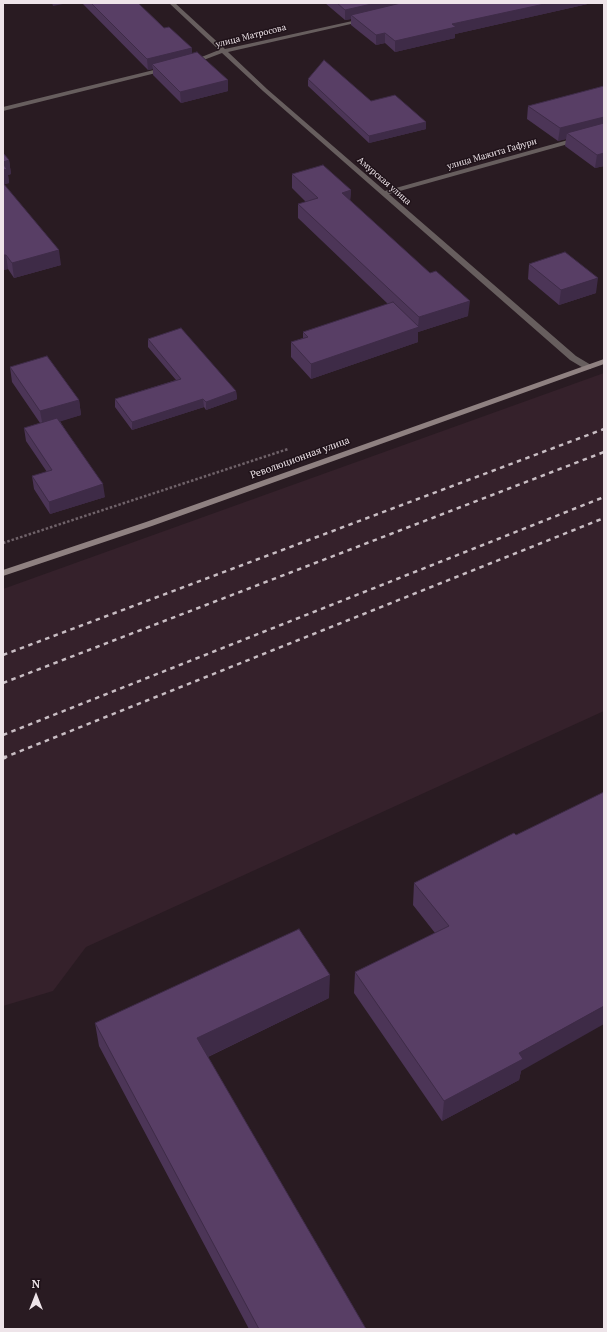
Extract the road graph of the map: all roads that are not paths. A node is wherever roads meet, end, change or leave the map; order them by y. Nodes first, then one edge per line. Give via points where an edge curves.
1 (172, 3) edge
2 (375, 17) edge
3 (223, 51) junction
4 (185, 64) edge
5 (170, 68) edge
6 (3, 109) edge
7 (604, 132) edge
8 (385, 193) junction
9 (604, 361) edge
10 (588, 367) junction
11 (3, 573) edge

1 - 3 street, Амурская улица
2 - 3 street, улица Матросова
3 - 4 street, улица Матросова
3 - 8 street, Амурская улица
5 - 6 street
7 - 8 street, улица Мажита Гафури
8 - 10 street, Амурская улица via 573,358
9 - 10 main road, Революционная улица
10 - 11 main road, Революционная улица via 149,524

